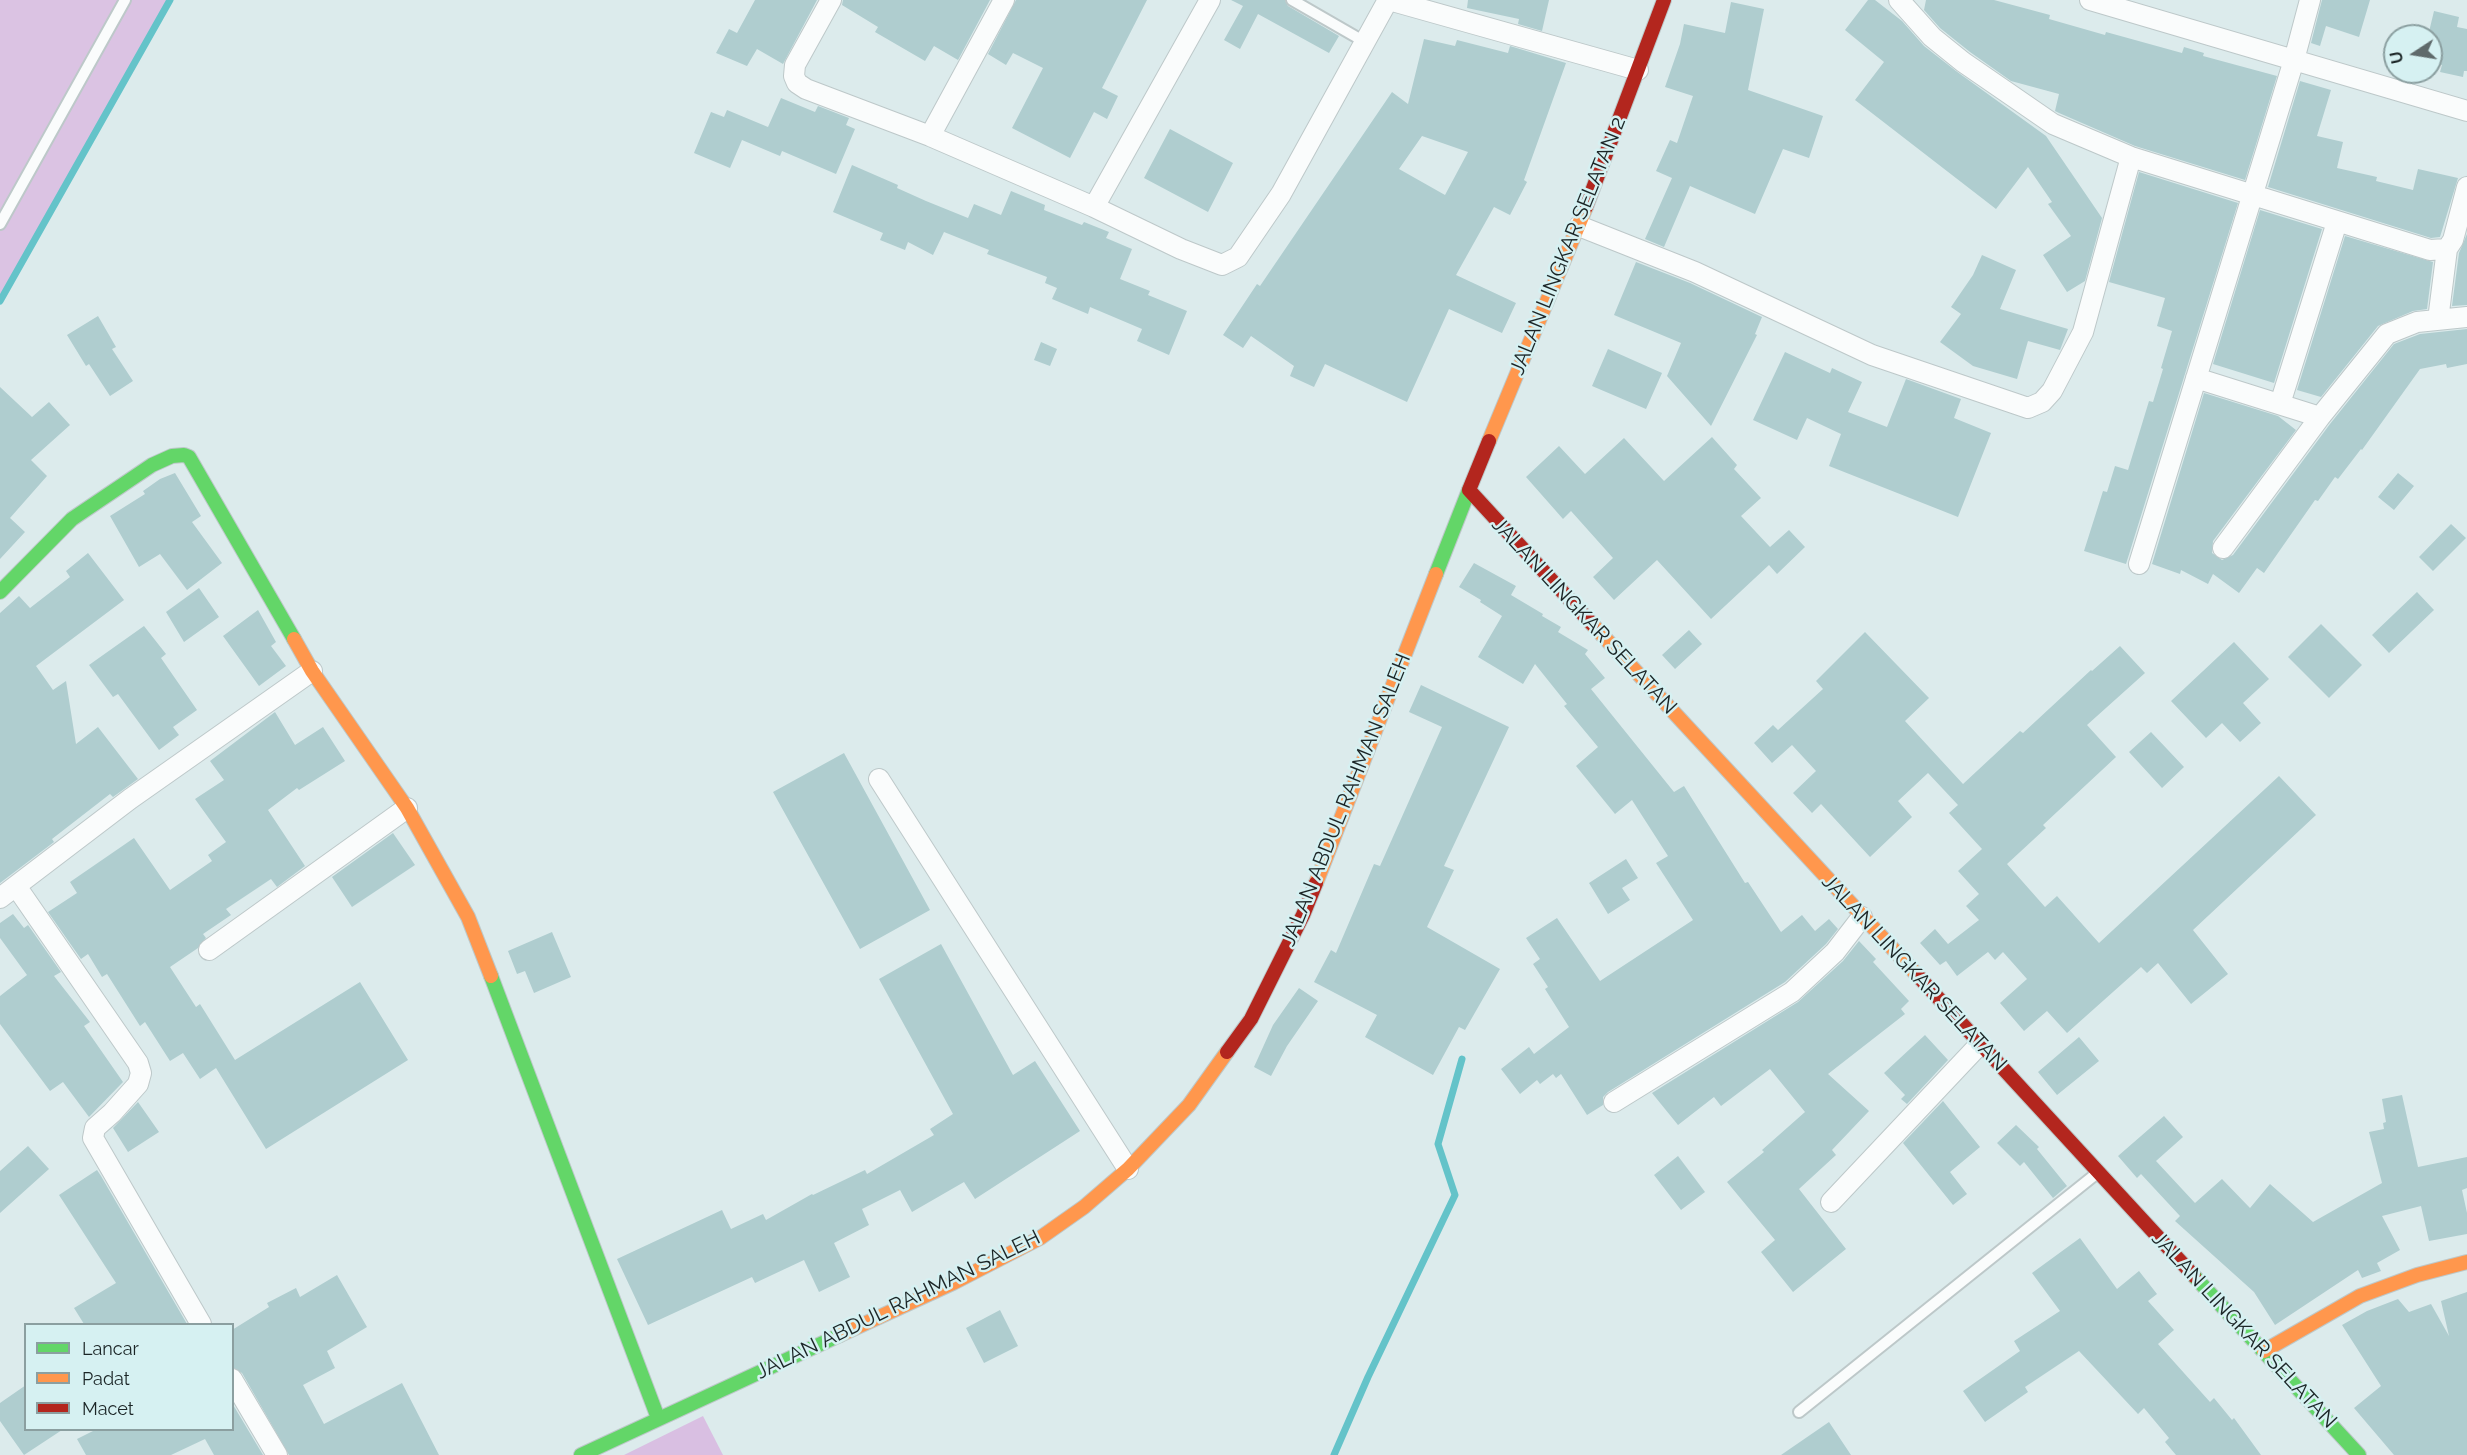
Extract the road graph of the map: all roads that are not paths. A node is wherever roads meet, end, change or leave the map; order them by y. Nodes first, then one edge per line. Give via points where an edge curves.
1 (125, 0) edge
2 (831, 0) edge
3 (1004, 0) edge
4 (1210, 0) edge
5 (1292, 0) edge
6 (1389, 0) edge
7 (1664, 0) edge
8 (1899, 0) edge
9 (2090, 0) edge
10 (2310, 0) edge
11 (1365, 42) junction
12 (2294, 60) junction
13 (1638, 70) junction
14 (2467, 111) edge
15 (930, 136) junction
16 (2131, 157) junction
17 (2467, 188) edge
18 (2252, 195) junction
19 (1094, 207) junction
20 (2464, 208) edge
21 (2337, 222) junction
22 (0, 224) edge
23 (1579, 226) junction
24 (2447, 249) junction
25 (2467, 317) edge
26 (2438, 320) junction
27 (2196, 378) junction
28 (2280, 404) junction
29 (2320, 417) junction
30 (1469, 490) junction
31 (2223, 548) dead end
32 (2139, 564) dead end
33 (0, 592) edge
34 (312, 671) junction
35 (879, 779) dead end
36 (407, 808) junction
37 (16, 886) junction
38 (0, 898) edge
39 (1862, 917) junction
40 (209, 950) dead end
41 (1980, 1044) junction
42 (1614, 1102) dead end
43 (1128, 1169) junction
44 (2099, 1172) junction
45 (1831, 1202) dead end
46 (2467, 1262) edge
47 (200, 1323) edge
48 (2264, 1351) junction
49 (234, 1382) edge
50 (1799, 1412) dead end
51 (658, 1418) junction
52 (276, 1455) edge
53 (581, 1455) edge
54 (2359, 1455) edge

1 - 22 lane
2 - 15 street via 795,65 797,83
3 - 15 street
4 - 19 street
5 - 11 lane
6 - 11 street
6 - 13 street
7 - 13 main road, JALAN LINGKAR SELATAN 2
8 - 16 street via 1932,37 2035,112
9 - 12 street
10 - 12 street
11 - 19 street via 1281,194 1238,257 1229,263 1222,265 1181,249
12 - 14 street
12 - 18 street
13 - 23 main road, JALAN LINGKAR SELATAN 2
15 - 19 street
16 - 18 street
16 - 23 street via 2083,332 2052,391 2042,402 2028,408 1872,355 1695,272
17 - 20 street
18 - 21 street
18 - 27 street
20 - 24 street
21 - 24 street via 2430,250
21 - 28 street
23 - 30 main road, JALAN LINGKAR SELATAN 2
24 - 26 street
25 - 26 street
26 - 29 street via 2417,322 2387,334
27 - 28 street
27 - 32 street
28 - 29 street
29 - 31 street
30 - 39 main road, JALAN LINGKAR SELATAN
30 - 43 main road, JALAN ABDUL RAHMAN SALEH via 1303,915 1251,1019 1189,1105
33 - 34 main road via 72,519 152,465 184,455 189,457
34 - 36 main road
34 - 37 street via 130,799
35 - 43 street
36 - 40 street
36 - 51 main road via 468,917
37 - 38 street
37 - 47 street via 138,1063 138,1084 95,1128 93,1138
39 - 41 main road, JALAN LINGKAR SELATAN
39 - 42 street via 1835,952 1792,992
41 - 44 main road, JALAN LINGKAR SELATAN
41 - 45 street
43 - 51 main road, JALAN ABDUL RAHMAN SALEH via 1040,1238 953,1283
44 - 48 main road, JALAN LINGKAR SELATAN
44 - 50 lane
46 - 48 main road via 2416,1275 2360,1296
48 - 54 main road, JALAN LINGKAR SELATAN
49 - 52 street
51 - 53 main road, JALAN ABDUL RAHMAN SALEH

